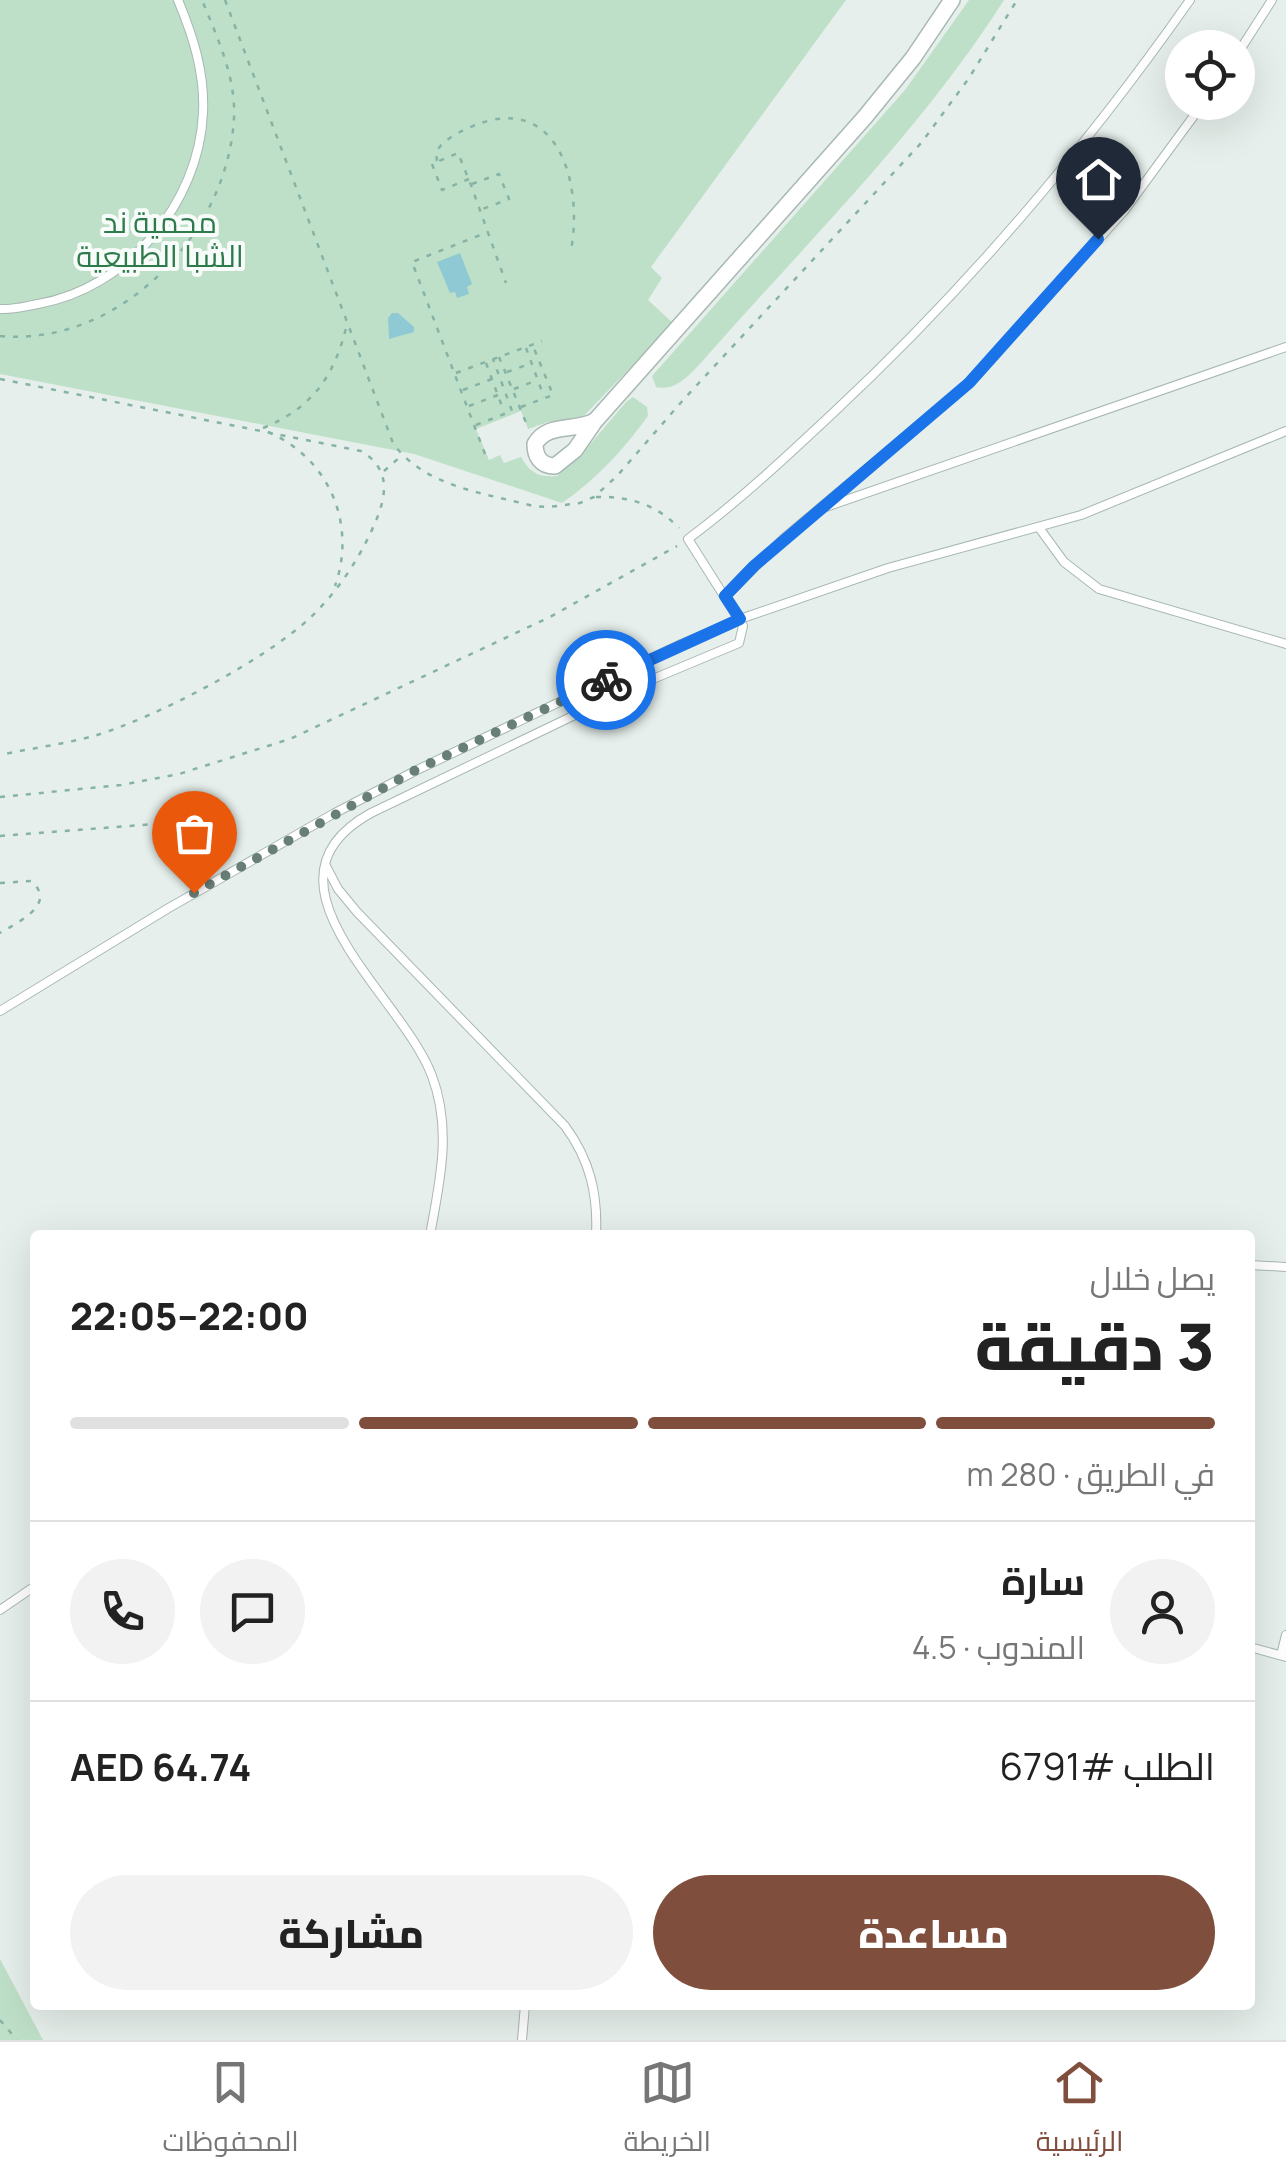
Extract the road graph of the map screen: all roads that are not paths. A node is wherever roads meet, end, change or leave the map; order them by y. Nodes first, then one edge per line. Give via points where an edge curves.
1 (178, 0) edge
2 (952, 0) edge
3 (1190, 0) edge
4 (1272, 0) edge
5 (1252, 30) edge
6 (1191, 120) edge
7 (0, 308) edge
8 (1286, 347) edge
9 (595, 421) junction
10 (1286, 431) edge
11 (816, 510) junction
12 (1040, 528) junction
13 (725, 596) junction
14 (740, 619) junction
15 (1286, 644) edge
16 (324, 863) junction
17 (0, 1011) edge
18 (431, 1230) edge
19 (596, 1230) edge
20 (1255, 1265) edge
21 (1286, 1267) edge
22 (30, 1589) edge
23 (0, 1610) edge
24 (1286, 1635) edge
25 (1255, 1648) edge
26 (1284, 1656) edge
27 (525, 2010) edge
28 (522, 2040) edge

1 - 7 lane via 200,64 203,114 194,163 174,209 143,249 104,280 58,300
2 - 9 street via 866,117
3 - 13 lane via 1074,157 986,261 774,469 688,540
4 - 5 lane
6 - 11 lane via 1124,210 969,383
8 - 11 lane
9 - 9 street via 548,431 535,444 536,454 559,465
10 - 12 lane
11 - 13 lane
12 - 14 lane via 888,568
12 - 15 lane via 1064,562 1099,589
13 - 14 lane
14 - 16 lane via 743,635 731,648 372,813 341,832
14 - 17 lane via 416,770
16 - 18 lane via 332,920 419,1047 440,1102 443,1162
16 - 19 lane via 357,912 572,1136 595,1191
20 - 21 lane
22 - 23 lane
24 - 26 lane
25 - 26 lane
27 - 28 lane

